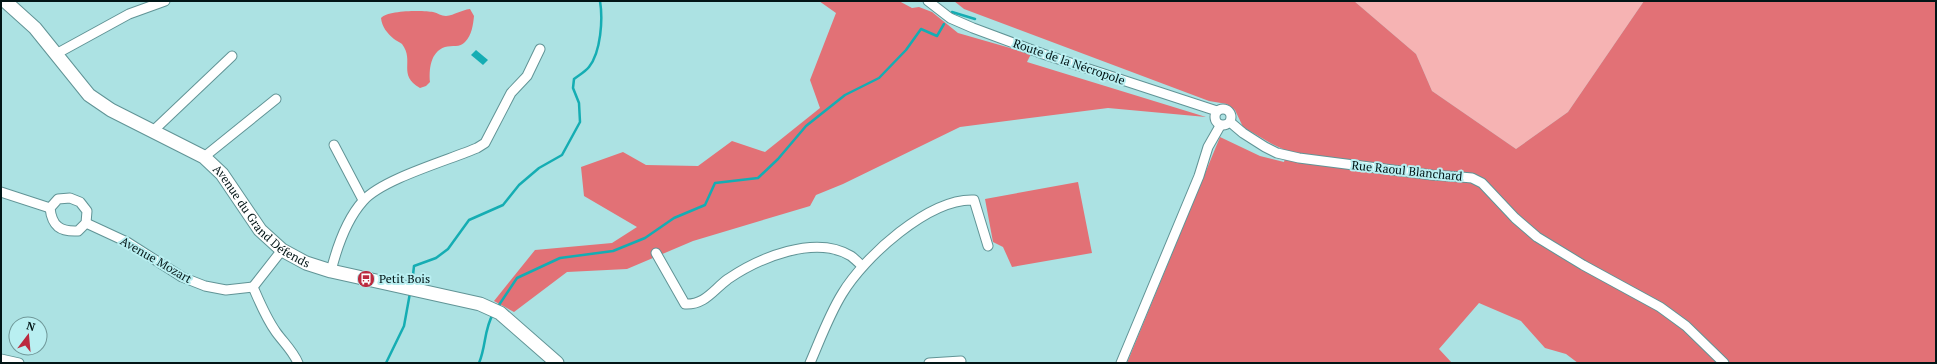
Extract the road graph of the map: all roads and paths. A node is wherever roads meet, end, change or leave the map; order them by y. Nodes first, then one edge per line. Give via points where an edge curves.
1 (5, 1) edge
2 (165, 1) edge
3 (928, 1) edge
4 (540, 49) dead end
5 (56, 54) junction
6 (232, 56) dead end
7 (276, 99) dead end
8 (1216, 111) junction
9 (1230, 122) junction
10 (1220, 126) junction
11 (152, 131) junction
12 (334, 145) dead end
13 (204, 157) junction
14 (1, 192) edge
15 (363, 200) junction
16 (50, 208) junction
17 (86, 224) junction
18 (988, 246) dead end
19 (282, 250) junction
20 (656, 253) dead end
21 (862, 266) junction
22 (331, 270) junction
23 (253, 287) junction
24 (1, 359) edge
25 (961, 361) dead end
26 (19, 363) edge
27 (298, 363) edge
28 (557, 363) edge
29 (810, 363) edge
30 (929, 363) edge
31 (1121, 363) edge
32 (1724, 363) edge

1 - 5 street, Avenue du Grand Défends via 35,28
2 - 5 street via 128,14
3 - 8 street, Route de la Nécropole via 950,18 969,27
4 - 15 street via 527,76 511,93 485,143 397,179
5 - 11 street, Avenue du Grand Défends via 89,95 111,110
6 - 11 street
7 - 13 street
8 - 9 street via 1228,111 1231,116
8 - 10 street via 1214,117
9 - 10 street
9 - 32 street, Rue Raoul Blanchard via 1243,133 1278,153 1299,158 1472,178 1482,183 1537,237 1660,308 1686,326
10 - 31 street via 1208,147 1199,176
11 - 13 street, Avenue du Grand Défends
12 - 15 street
13 - 19 street, Avenue du Grand Défends via 222,174 260,230
14 - 16 street
15 - 22 street via 348,222
16 - 17 street via 51,218 58,228 78,231
16 - 17 street via 58,199 70,198 80,202 87,211
17 - 23 street, Avenue Mozart via 127,242 182,277 205,286 226,290
18 - 21 street via 974,200 964,200 944,206 897,233
19 - 22 street, Avenue du Grand Défends via 306,263
19 - 23 street
20 - 21 street via 685,304 708,298 718,286 759,261 792,250 836,250 851,256
21 - 29 street via 842,294
22 - 28 street, Avenue du Grand Défends via 480,304 500,313
23 - 27 street via 263,312 293,351
24 - 26 street
25 - 30 street

